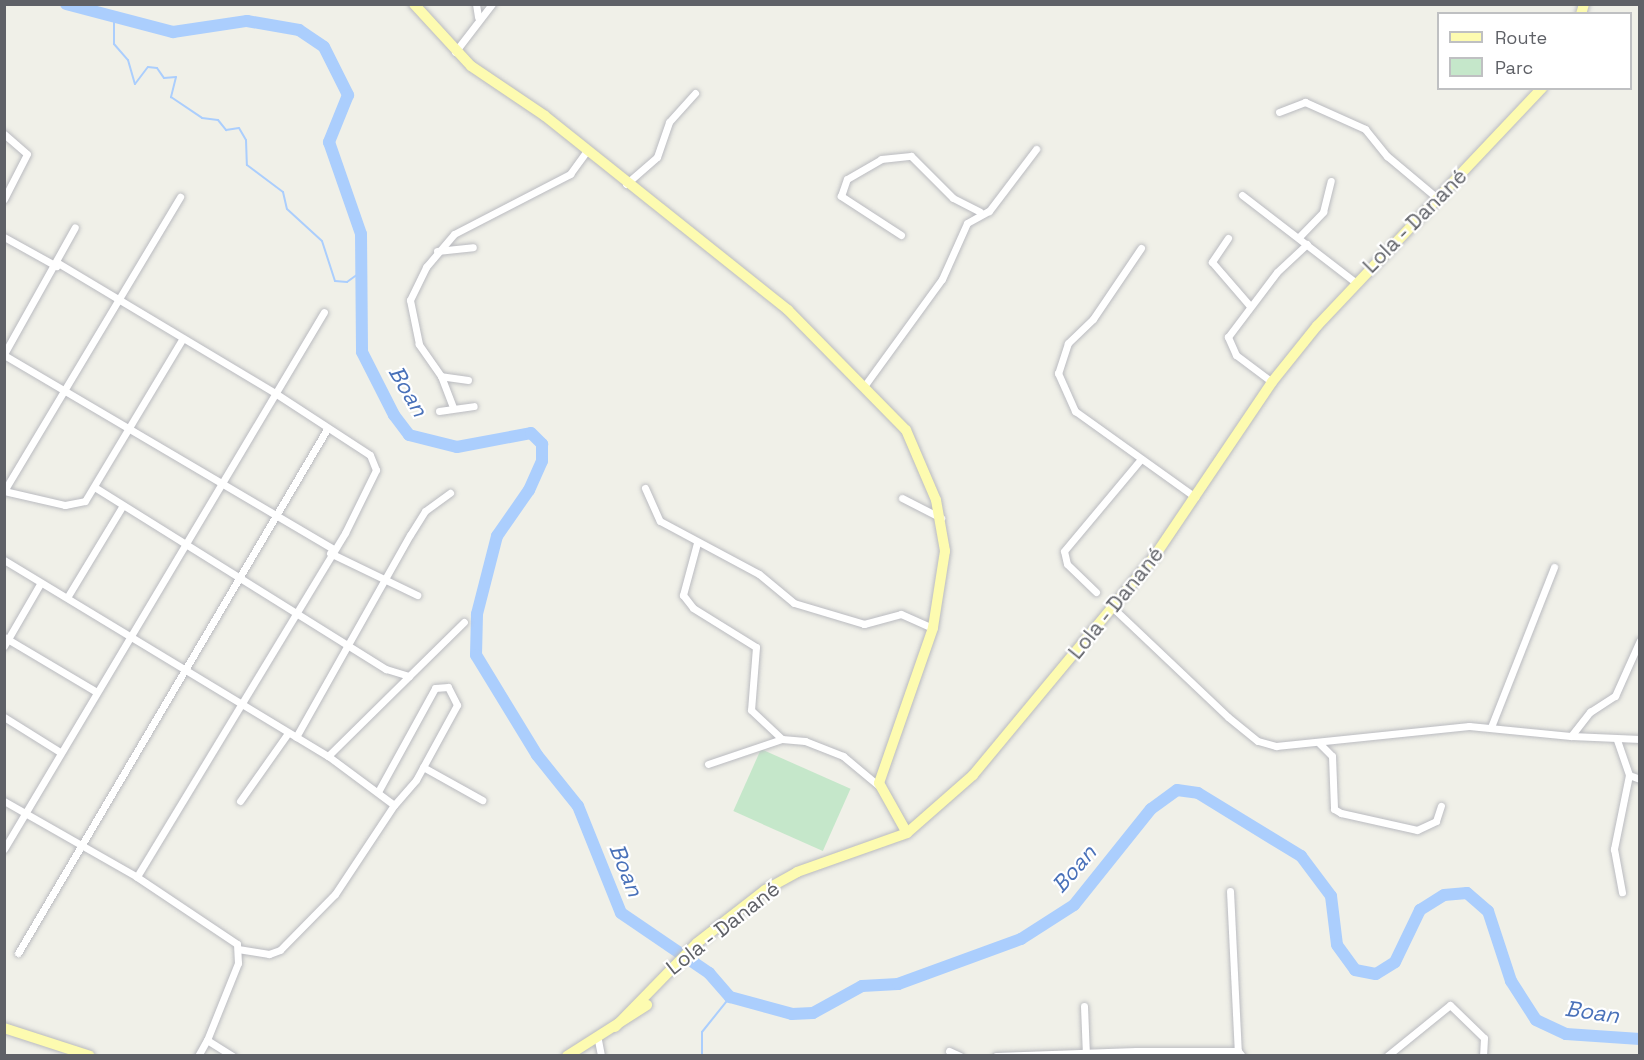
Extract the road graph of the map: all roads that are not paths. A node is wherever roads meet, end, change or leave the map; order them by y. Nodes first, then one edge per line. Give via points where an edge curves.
1 (414, 4) edge
2 (476, 4) edge
3 (492, 4) edge
4 (478, 17) junction
5 (455, 52) junction
6 (1540, 90) edge
7 (695, 93) dead end
8 (1279, 112) dead end
9 (4, 134) edge
10 (1036, 149) dead end
11 (586, 152) junction
12 (1331, 181) dead end
13 (625, 185) junction
14 (1242, 195) dead end
15 (180, 197) dead end
16 (1437, 198) junction
17 (4, 199) edge
18 (980, 212) junction
19 (75, 227) dead end
20 (901, 235) dead end
21 (4, 237) edge
22 (1299, 237) junction
23 (1228, 238) dead end
24 (1307, 244) junction
25 (473, 247) dead end
26 (1141, 248) dead end
27 (437, 250) junction
28 (57, 265) junction
29 (1355, 282) junction
30 (120, 301) junction
31 (1250, 306) junction
32 (324, 312) dead end
33 (183, 338) junction
34 (4, 355) edge
35 (441, 376) junction
36 (468, 380) dead end
37 (1272, 382) junction
38 (865, 385) junction
39 (66, 388) junction
40 (275, 393) junction
41 (474, 406) dead end
42 (453, 408) junction
43 (439, 411) dead end
44 (129, 429) junction
45 (327, 429) junction
46 (1141, 459) junction
47 (4, 474) edge
48 (12, 480) junction
49 (221, 482) junction
50 (96, 488) junction
51 (645, 488) dead end
52 (4, 491) edge
53 (450, 493) dead end
54 (1195, 497) junction
55 (902, 498) dead end
56 (122, 507) junction
57 (279, 516) junction
58 (940, 518) junction
59 (697, 543) junction
60 (187, 545) junction
61 (332, 551) junction
62 (4, 560) edge
63 (1554, 567) dead end
64 (384, 576) junction
65 (241, 577) junction
66 (40, 584) junction
67 (1096, 592) dead end
68 (417, 595) dead end
69 (69, 596) junction
70 (1111, 606) junction
71 (295, 610) junction
72 (464, 622) dead end
73 (933, 628) junction
74 (132, 633) junction
75 (1640, 640) edge
76 (6, 641) edge
77 (347, 645) junction
78 (186, 669) junction
79 (409, 676) junction
80 (94, 691) junction
81 (239, 703) junction
82 (4, 717) edge
83 (1491, 727) junction
84 (288, 733) junction
85 (1571, 736) junction
86 (296, 737) junction
87 (782, 739) junction
88 (1640, 739) edge
89 (1617, 740) junction
90 (1319, 742) junction
91 (60, 752) junction
92 (328, 756) junction
93 (708, 764) dead end
94 (423, 767) junction
95 (1629, 775) junction
96 (1640, 778) edge
97 (879, 786) junction
98 (379, 790) junction
99 (482, 800) dead end
100 (4, 801) edge
101 (240, 801) dead end
102 (394, 805) junction
103 (1441, 806) dead end
104 (26, 813) junction
105 (907, 833) junction
106 (86, 845) junction
107 (4, 849) edge
108 (137, 877) junction
109 (1230, 891) dead end
110 (1622, 892) dead end
111 (239, 950) junction
112 (18, 953) dead end
113 (647, 1005) dead end
114 (1084, 1006) dead end
115 (615, 1027) junction
116 (4, 1028) edge
117 (207, 1040) junction
118 (598, 1040) junction
119 (949, 1051) dead end
120 (1240, 1054) edge
121 (1086, 1055) edge
122 (90, 1056) edge
123 (198, 1056) edge
124 (233, 1056) edge
125 (567, 1056) edge
126 (602, 1056) edge
127 (960, 1056) edge
128 (996, 1056) edge
129 (1387, 1056) edge
130 (1483, 1056) edge

1 - 5 main road
2 - 4 street
3 - 4 street
4 - 5 street
5 - 11 main road
6 - 16 main road, Lola - Danané
7 - 13 street via 663,132 657,157
8 - 16 street via 1305,102 1365,129 1387,156
9 - 17 street via 27,154
10 - 18 street via 989,211
11 - 13 main road
11 - 27 street via 570,174 454,234
12 - 22 street via 1323,212
13 - 38 main road via 777,301
14 - 22 street
15 - 30 street
16 - 29 main road, Lola - Danané
18 - 20 street via 953,198 908,154 878,160 847,179 841,196
18 - 38 street via 964,227 958,253 942,279
19 - 28 street
21 - 28 street
22 - 24 street
23 - 31 street via 1212,262
24 - 29 street
24 - 31 street
25 - 27 street
26 - 46 street via 1093,319 1068,343 1058,373 1075,411
27 - 35 street via 410,300 419,344
28 - 30 street
28 - 34 street
29 - 37 main road, Lola - Danané
30 - 33 street
30 - 39 street
31 - 37 street via 1227,345
32 - 40 street
33 - 40 street
33 - 44 street
34 - 39 street
35 - 36 street
35 - 42 street
37 - 54 main road, Lola - Danané
38 - 58 main road via 906,430
39 - 44 street
39 - 48 street
40 - 45 street
40 - 49 street
41 - 42 street
42 - 43 street
44 - 49 street
44 - 50 street
45 - 57 street
45 - 61 street via 370,455 376,470 375,481
46 - 54 street
46 - 67 street via 1064,551 1067,564
47 - 48 street
48 - 52 street
49 - 57 street
49 - 60 street
50 - 52 street via 78,505
50 - 56 street
51 - 59 street via 660,520
53 - 64 street via 425,511
54 - 70 main road, Lola - Danané via 1155,557
55 - 58 street
56 - 60 street
56 - 69 street
57 - 61 street
57 - 65 street
58 - 73 main road via 945,551
59 - 73 street via 759,574 808,608 864,624 901,614
59 - 87 street via 683,595 693,608 756,647 751,710
60 - 65 street
60 - 74 street
61 - 64 street
61 - 71 street
62 - 66 street
63 - 83 street
64 - 68 street
64 - 77 street
65 - 71 street
65 - 78 street
66 - 69 street
66 - 76 street
69 - 74 street
70 - 90 street via 1258,741 1276,746
70 - 105 main road, Lola - Danané via 1021,724
71 - 77 street
71 - 81 street
72 - 79 street
73 - 97 main road
74 - 78 street
74 - 80 street
75 - 85 street via 1615,696 1590,711
76 - 80 street
77 - 79 street via 368,661
77 - 86 street
78 - 81 street
78 - 106 street
79 - 92 street
80 - 91 street
81 - 84 street
81 - 108 street
82 - 91 street
83 - 85 street
83 - 90 street via 1406,729
84 - 86 street
84 - 101 street
85 - 89 street
86 - 92 street
87 - 93 street
87 - 97 street via 835,752
88 - 89 street
89 - 95 street
90 - 103 street via 1332,756 1334,808 1341,813 1417,830 1436,821
91 - 104 street
92 - 98 street
94 - 98 street via 459,701 443,684 435,688
94 - 99 street
94 - 102 street
95 - 96 street
95 - 110 street via 1614,849
97 - 105 main road
98 - 102 street
100 - 104 street
102 - 111 street via 335,894 280,950 269,954
104 - 106 street
104 - 107 street
105 - 115 main road, Lola - Danané via 797,872 697,943
106 - 108 street
106 - 112 street
108 - 111 street via 220,930
109 - 120 street
111 - 117 street
113 - 115 main road, Lola - Danané
114 - 121 street
115 - 118 main road, Lola - Danané
116 - 122 main road
117 - 123 street
117 - 124 street
118 - 125 main road, Lola - Danané
118 - 126 street
119 - 127 street
120 - 121 street
121 - 128 street
129 - 130 street via 1450,1005 1484,1038

